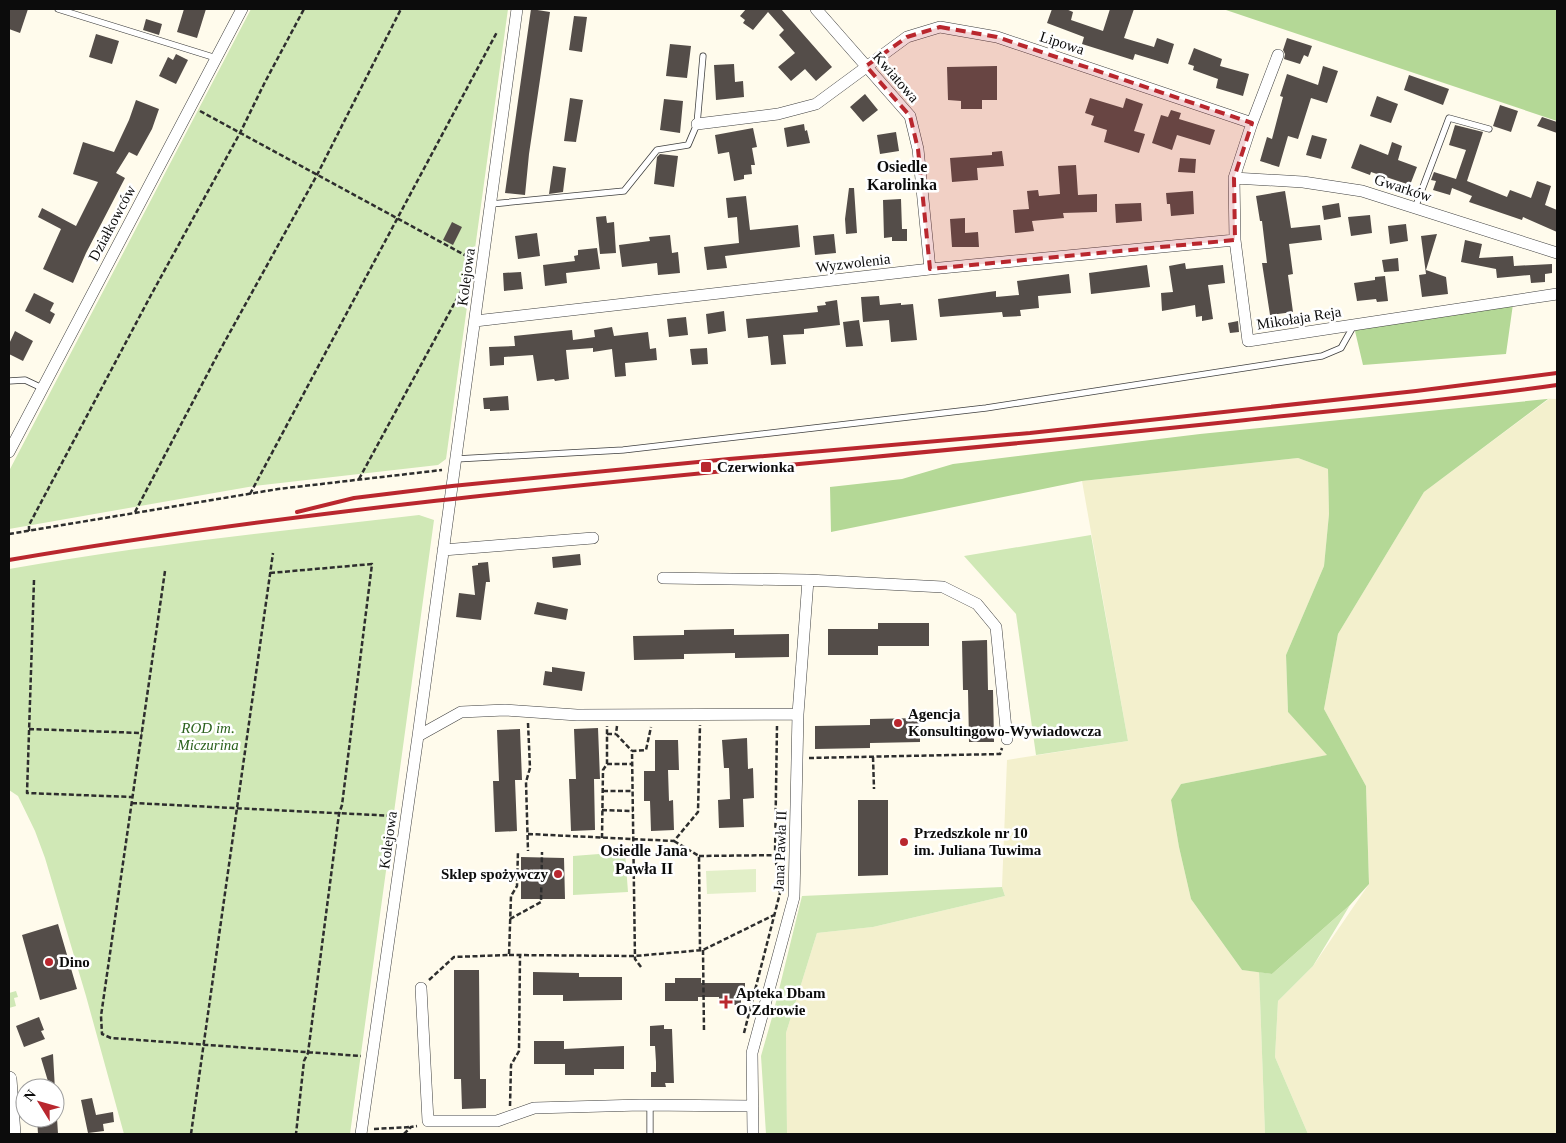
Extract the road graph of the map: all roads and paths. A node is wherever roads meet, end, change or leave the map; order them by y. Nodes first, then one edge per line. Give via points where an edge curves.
1 (58, 9) edge
2 (242, 9) edge
3 (304, 9) edge
4 (401, 9) edge
5 (517, 9) edge
6 (816, 9) edge
7 (497, 32) dead end
8 (1278, 55) dead end
9 (703, 56) dead end
10 (216, 58) junction
11 (866, 66) junction
12 (191, 105) junction
13 (1252, 123) junction
14 (697, 124) junction
15 (1489, 129) dead end
16 (240, 133) junction
17 (317, 175) junction
18 (1234, 178) junction
19 (491, 204) junction
20 (1415, 208) junction
21 (397, 219) junction
22 (1235, 240) junction
23 (1557, 253) edge
24 (468, 258) junction
25 (483, 262) junction
26 (469, 264) dead end
27 (930, 269) junction
28 (470, 270) dead end
29 (1557, 294) edge
30 (475, 322) junction
31 (1354, 325) junction
32 (9, 380) edge
33 (42, 388) junction
34 (9, 452) edge
35 (455, 464) junction
36 (359, 479) junction
37 (250, 494) junction
38 (135, 512) junction
39 (29, 531) junction
40 (9, 534) edge
41 (593, 538) dead end
42 (443, 550) junction
43 (273, 553) dead end
44 (165, 571) dead end
45 (270, 573) junction
46 (663, 578) dead end
47 (34, 580) dead end
48 (808, 580) junction
49 (527, 711) junction
50 (653, 714) junction
51 (700, 714) junction
52 (777, 714) junction
53 (798, 714) junction
54 (612, 715) junction
55 (29, 729) junction
56 (142, 733) junction
57 (607, 734) junction
58 (616, 734) junction
59 (418, 736) junction
60 (1007, 739) joint
61 (632, 751) junction
62 (873, 757) junction
63 (797, 759) junction
64 (607, 764) junction
65 (632, 764) junction
66 (874, 789) dead end
67 (602, 791) junction
68 (632, 792) junction
69 (132, 798) junction
70 (132, 803) junction
71 (238, 808) junction
72 (602, 810) junction
73 (633, 811) junction
74 (339, 814) junction
75 (406, 817) junction
76 (528, 834) junction
77 (602, 838) junction
78 (633, 840) junction
79 (674, 841) junction
80 (518, 851) dead end
81 (528, 851) dead end
82 (542, 852) dead end
83 (775, 855) junction
84 (795, 855) junction
85 (699, 856) junction
86 (792, 907) junction
87 (774, 915) junction
88 (510, 919) junction
89 (702, 950) junction
90 (509, 955) junction
91 (520, 955) junction
92 (635, 956) junction
93 (641, 967) dead end
94 (421, 988) joint
95 (704, 1032) dead end
96 (743, 1035) dead end
97 (204, 1046) junction
98 (308, 1052) junction
99 (372, 1056) junction
100 (9, 1080) edge
101 (650, 1106) junction
102 (753, 1106) junction
103 (509, 1117) junction
104 (428, 1121) junction
105 (411, 1126) junction
106 (374, 1129) dead end
107 (13, 1134) edge
108 (191, 1134) edge
109 (296, 1134) edge
110 (361, 1134) edge
111 (404, 1134) edge
112 (650, 1134) edge
113 (754, 1134) edge

1 - 10 lane
2 - 10 street, Działkowców
3 - 16 path
4 - 17 path
5 - 19 street, Kolejowa
6 - 11 street, Kwiatowa
7 - 21 path
8 - 13 street, Mikołaja Reja
9 - 14 lane
10 - 12 street, Działkowców
11 - 13 street, Lipowa via 907,37 940,27 996,37
11 - 14 street, Lipowa via 816,104 778,114
11 - 27 street, Kwiatowa via 910,116 918,149
12 - 16 path
12 - 33 street, Działkowców
13 - 18 street, Mikołaja Reja
14 - 19 lane via 688,145 657,150 624,190
15 - 20 lane via 1450,118
16 - 17 path
16 - 39 path via 151,294
17 - 21 path
17 - 38 path
18 - 20 street, Gwarków via 1302,182 1362,191
18 - 22 street, Mikołaja Reja
19 - 25 street, Kolejowa
20 - 23 street, Gwarków
21 - 24 path
21 - 37 path
22 - 27 street, Wyzwolenia
22 - 31 street, Mikołaja Reja via 1248,341
24 - 25 path
24 - 26 path
25 - 30 street, Kolejowa
27 - 30 street, Wyzwolenia
28 - 36 path
29 - 31 street, Mikołaja Reja
30 - 35 street, Kolejowa
31 - 35 lane via 1341,348 1322,356 986,408 623,450
32 - 33 lane via 25,380
33 - 34 street, Działkowców
35 - 36 path
35 - 42 street, Kolejowa
36 - 37 path
37 - 38 path
38 - 39 path
39 - 40 path
41 - 42 street
42 - 59 street, Kolejowa
43 - 45 path
44 - 56 path
45 - 71 path
45 - 74 path via 372,564
46 - 48 street
47 - 55 path
48 - 53 street, Jana Pawła II
48 - 60 street via 943,587 977,604 996,627
49 - 54 street
49 - 59 street via 461,712
49 - 76 path via 530,768 526,782
50 - 51 street
50 - 54 street
50 - 61 path via 646,750
51 - 52 street
51 - 79 path via 698,812
52 - 53 street
52 - 83 path
53 - 63 street, Jana Pawła II
54 - 57 path
54 - 58 path
55 - 56 path
55 - 69 path via 27,793
56 - 69 path
57 - 58 path
57 - 64 path
58 - 61 path
59 - 75 street, Kolejowa
60 - 62 path via 1000,754
61 - 65 path
62 - 63 path
62 - 66 path
63 - 84 street, Jana Pawła II
64 - 65 path
64 - 67 path via 603,770
65 - 68 path
67 - 68 path
67 - 72 path
68 - 73 path
69 - 70 path
70 - 71 path
70 - 97 path via 101,1016 102,1034 111,1038
71 - 74 path
71 - 97 path
72 - 73 path
72 - 77 path
73 - 78 path
74 - 75 path
74 - 98 path
75 - 99 street, Kolejowa
76 - 77 path
76 - 81 path
77 - 78 path
78 - 79 path
78 - 92 path
79 - 85 path
80 - 88 path via 517,886 511,896
82 - 88 path via 541,902
83 - 84 path
83 - 85 path
83 - 87 path via 780,893
84 - 86 street, Jana Pawła II
85 - 89 path
86 - 87 path
86 - 102 street, Jana Pawła II via 752,1053
87 - 89 path
87 - 96 path
88 - 90 path
89 - 92 path
89 - 95 path
90 - 91 path
90 - 94 path via 454,957
91 - 92 path
91 - 103 path via 519,1051 511,1065
92 - 93 path
94 - 104 street
97 - 98 path
97 - 108 path
98 - 99 path
98 - 109 path via 304,1061
99 - 110 street, Kolejowa
100 - 107 street
101 - 102 street
101 - 103 street via 534,1108
101 - 112 lane
102 - 113 street, Jana Pawła II
103 - 104 street via 496,1121
104 - 105 path via 421,1126
105 - 106 path
105 - 111 path

